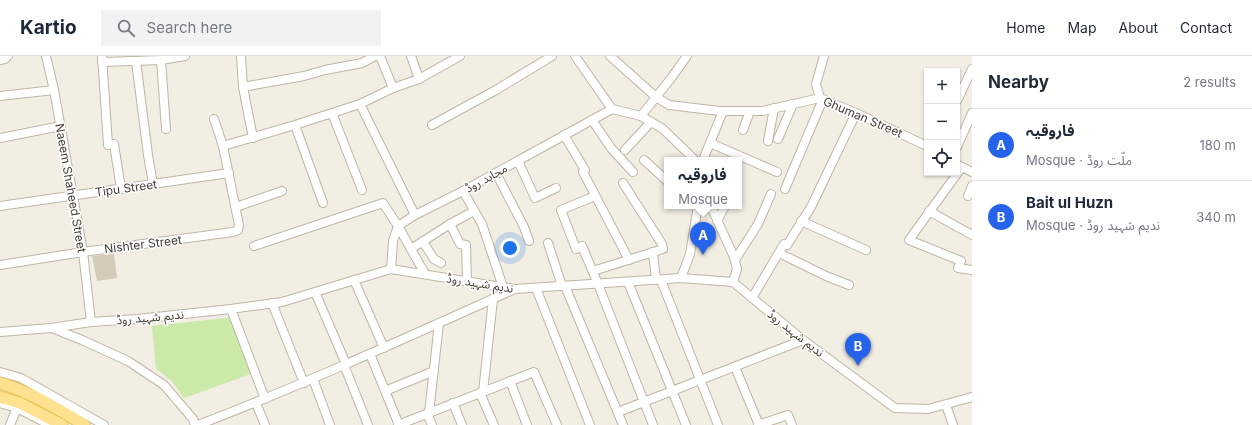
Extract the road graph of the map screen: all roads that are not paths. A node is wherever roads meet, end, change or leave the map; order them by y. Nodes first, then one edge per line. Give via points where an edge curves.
1 (8, 56) edge
2 (46, 56) edge
3 (185, 56) edge
4 (241, 56) edge
5 (375, 56) edge
6 (380, 56) edge
7 (410, 56) edge
8 (460, 56) edge
9 (552, 56) edge
10 (575, 56) edge
11 (610, 56) edge
12 (687, 56) edge
13 (824, 56) edge
14 (102, 59) edge
15 (131, 59) edge
16 (0, 60) edge
17 (161, 60) junction
18 (972, 69) edge
19 (419, 79) junction
20 (969, 82) edge
21 (242, 87) junction
22 (393, 88) junction
23 (54, 90) junction
24 (0, 96) edge
25 (960, 96) edge
26 (656, 97) junction
27 (821, 99) junction
28 (360, 104) junction
29 (793, 104) junction
30 (774, 108) junction
31 (612, 109) junction
32 (723, 111) junction
33 (750, 111) junction
34 (332, 113) junction
35 (856, 113) junction
36 (972, 113) edge
37 (641, 116) junction
38 (214, 118) dead end
39 (592, 120) junction
40 (651, 122) junction
41 (295, 125) junction
42 (432, 125) dead end
43 (61, 126) junction
44 (166, 129) dead end
45 (743, 130) dead end
46 (564, 135) junction
47 (0, 138) edge
48 (253, 138) junction
49 (778, 139) dead end
50 (960, 140) edge
51 (768, 141) dead end
52 (710, 143) junction
53 (924, 145) edge
54 (223, 146) junction
55 (625, 150) dead end
56 (692, 157) edge
57 (704, 157) edge
58 (644, 160) dead end
59 (518, 161) junction
60 (960, 166) edge
61 (633, 172) dead end
62 (777, 172) dead end
63 (972, 172) edge
64 (229, 173) junction
65 (496, 173) junction
66 (952, 176) edge
67 (664, 178) edge
68 (623, 183) dead end
69 (153, 184) junction
70 (972, 186) edge
71 (556, 188) dead end
72 (785, 188) dead end
73 (121, 189) junction
74 (362, 190) dead end
75 (282, 191) dead end
76 (462, 191) junction
77 (771, 194) dead end
78 (73, 195) junction
79 (595, 196) junction
80 (968, 196) dead end
81 (323, 203) dead end
82 (0, 206) edge
83 (236, 207) junction
84 (696, 209) edge
85 (711, 209) edge
86 (724, 209) edge
87 (474, 211) junction
88 (929, 211) junction
89 (415, 215) junction
90 (718, 221) junction
91 (801, 221) junction
92 (450, 224) junction
93 (398, 226) junction
94 (972, 235) edge
95 (529, 241) dead end
96 (423, 242) junction
97 (548, 243) dead end
98 (254, 246) dead end
99 (411, 250) junction
100 (866, 250) dead end
101 (83, 252) junction
102 (653, 252) junction
103 (779, 253) junction
104 (629, 260) junction
105 (735, 260) junction
106 (441, 263) dead end
107 (0, 264) edge
108 (392, 269) junction
109 (972, 270) edge
110 (593, 271) junction
111 (425, 274) junction
112 (681, 278) junction
113 (354, 280) junction
114 (659, 280) junction
115 (467, 281) junction
116 (628, 282) junction
117 (733, 282) junction
118 (598, 284) junction
119 (849, 285) dead end
120 (564, 286) junction
121 (503, 287) junction
122 (536, 288) junction
123 (515, 289) junction
124 (315, 292) junction
125 (752, 298) junction
126 (494, 299) junction
127 (272, 303) junction
128 (231, 309) junction
129 (91, 322) junction
130 (438, 323) junction
131 (50, 328) junction
132 (0, 332) edge
133 (803, 340) junction
134 (384, 348) junction
135 (370, 354) junction
136 (345, 365) junction
137 (735, 367) junction
138 (434, 371) junction
139 (0, 372) edge
140 (313, 379) junction
141 (701, 380) junction
142 (510, 381) junction
143 (0, 383) edge
144 (304, 383) junction
145 (385, 391) junction
146 (673, 391) junction
147 (482, 392) junction
148 (0, 397) edge
149 (972, 397) edge
150 (265, 399) junction
151 (644, 402) junction
152 (0, 403) edge
153 (256, 403) junction
154 (453, 403) junction
155 (18, 405) junction
156 (946, 405) junction
157 (618, 412) junction
158 (428, 413) junction
159 (48, 424) edge
160 (10, 425) edge
161 (62, 425) edge
162 (84, 425) edge
163 (104, 425) edge
164 (197, 425) edge
165 (265, 425) edge
166 (330, 425) edge
167 (368, 425) edge
168 (399, 425) edge
169 (432, 425) edge
170 (462, 425) edge
171 (494, 425) edge
172 (527, 425) edge
173 (557, 425) edge
174 (590, 425) edge
175 (623, 425) edge
176 (653, 425) edge
177 (686, 425) edge
178 (718, 425) edge
179 (758, 425) edge
180 (792, 425) edge
181 (953, 425) edge

1 - 16 street
2 - 23 street, Naeem Shaheed Street
3 - 17 street
4 - 21 street
5 - 21 street via 362,63
6 - 22 street
7 - 19 street
8 - 19 street
9 - 42 street
10 - 31 street
11 - 26 street, Ghuman Street
12 - 26 street
13 - 27 street via 816,84
14 - 15 street
14 - 73 street via 108,145 114,144
15 - 17 street
15 - 69 street
17 - 44 street
18 - 20 street
19 - 22 street
20 - 25 street
21 - 48 street
22 - 28 street
23 - 24 street
23 - 43 street, Naeem Shaheed Street
26 - 32 street, Ghuman Street via 669,105
26 - 37 street
27 - 29 street, Ghuman Street
27 - 35 street, Ghuman Street
27 - 72 street
28 - 34 street
28 - 89 street
29 - 30 street, Ghuman Street
29 - 49 street
30 - 33 street, Ghuman Street
30 - 51 street
31 - 37 street
31 - 39 street, مجاہد روڈ
32 - 33 street, Ghuman Street
32 - 52 street
33 - 45 street
34 - 41 street
34 - 74 street
35 - 53 street, Ghuman Street
35 - 91 street via 811,207
36 - 50 street
37 - 40 street
38 - 54 street
39 - 46 street, مجاہد روڈ
39 - 61 street via 611,148
40 - 55 street
40 - 56 street via 663,129
41 - 48 street
41 - 81 street
43 - 47 street
43 - 78 street, Naeem Shaheed Street
46 - 59 street, مجاہد روڈ
46 - 79 street via 585,170 583,172
48 - 54 street
52 - 57 street
52 - 62 street
54 - 64 street
58 - 67 street
59 - 65 street, مجاہد روڈ
59 - 71 street via 535,198
60 - 63 street
64 - 69 street, Tipu Street
64 - 83 street
65 - 76 street, مجاہد روڈ
65 - 95 street
66 - 88 street
68 - 102 street via 662,244 663,249
69 - 73 street, Tipu Street
70 - 80 street
73 - 78 street, Tipu Street
75 - 83 street
76 - 87 street
76 - 89 street, مجاہد روڈ
77 - 105 street via 758,224
78 - 82 street, Tipu Street
78 - 101 street, Naeem Shaheed Street
79 - 104 street
79 - 110 street via 561,210 576,249 582,246
83 - 101 street, Nishter Street via 239,224 238,230 233,232
84 - 112 street via 690,254
85 - 90 street
86 - 90 street
87 - 92 street
87 - 121 street via 482,224
88 - 94 street
88 - 109 street via 909,240 961,260 958,268
89 - 93 street, مجاہد روڈ
90 - 105 street
91 - 100 street
91 - 103 street via 787,245 784,244
92 - 96 street
92 - 115 street via 460,244 466,245
93 - 98 street via 383,203
93 - 99 street
93 - 108 street via 393,241
96 - 99 street
96 - 106 street via 434,259
97 - 120 street
99 - 111 street
101 - 107 street, Nishter Street
101 - 129 street, Naeem Shaheed Street
102 - 104 street
102 - 114 street
103 - 119 street
103 - 125 street
104 - 110 street
105 - 117 street via 737,269
108 - 111 street, ندیم شہید روڈ
108 - 113 street, ندیم شہید روڈ
110 - 118 street
111 - 115 street, ندیم شہید روڈ
112 - 114 street, ندیم شہید روڈ
112 - 117 street, ندیم شہید روڈ
113 - 124 street, ندیم شہید روڈ
113 - 134 street
114 - 116 street, ندیم شہید روڈ
114 - 141 street
115 - 121 street, ندیم شہید روڈ
116 - 118 street, ندیم شہید روڈ
116 - 146 street
117 - 125 street, ندیم شہید روڈ
118 - 120 street, ندیم شہید روڈ
118 - 151 street
120 - 122 street, ندیم شہید روڈ
120 - 157 street
121 - 123 street, ندیم شہید روڈ
122 - 123 street, ندیم شہید روڈ
122 - 174 street
123 - 126 street
124 - 127 street, ندیم شہید روڈ
124 - 136 street
125 - 133 street, ندیم شہید روڈ
126 - 130 street
126 - 147 street
127 - 128 street, ندیم شہید روڈ
127 - 144 street
128 - 129 street, ندیم شہید روڈ
128 - 150 street
129 - 131 street, ندیم شہید روڈ
130 - 134 street
130 - 138 street
131 - 132 street, ندیم شہید روڈ
131 - 164 street via 128,361 164,385
133 - 137 street
133 - 156 street, ندیم شہید روڈ via 895,408 928,409
134 - 135 street
135 - 136 street
135 - 145 street
136 - 140 street
136 - 167 street
137 - 141 street
137 - 179 street
138 - 145 street
138 - 158 street
139 - 163 street via 21,378
140 - 144 street
140 - 166 street
141 - 146 street
141 - 178 street
142 - 147 street
142 - 172 street
142 - 173 street via 534,372
143 - 162 main road via 60,409
144 - 150 street
145 - 168 street
146 - 151 street
146 - 177 street
147 - 154 street
147 - 171 street
148 - 155 main road
149 - 156 street, ندیم شہید روڈ
150 - 153 street
151 - 157 street
151 - 176 street
152 - 155 street
153 - 164 street
153 - 165 street
154 - 158 street
154 - 170 street
155 - 159 street
155 - 160 street
155 - 161 main road
156 - 181 street
157 - 175 street
158 - 168 street
158 - 169 street
179 - 180 street via 788,415

